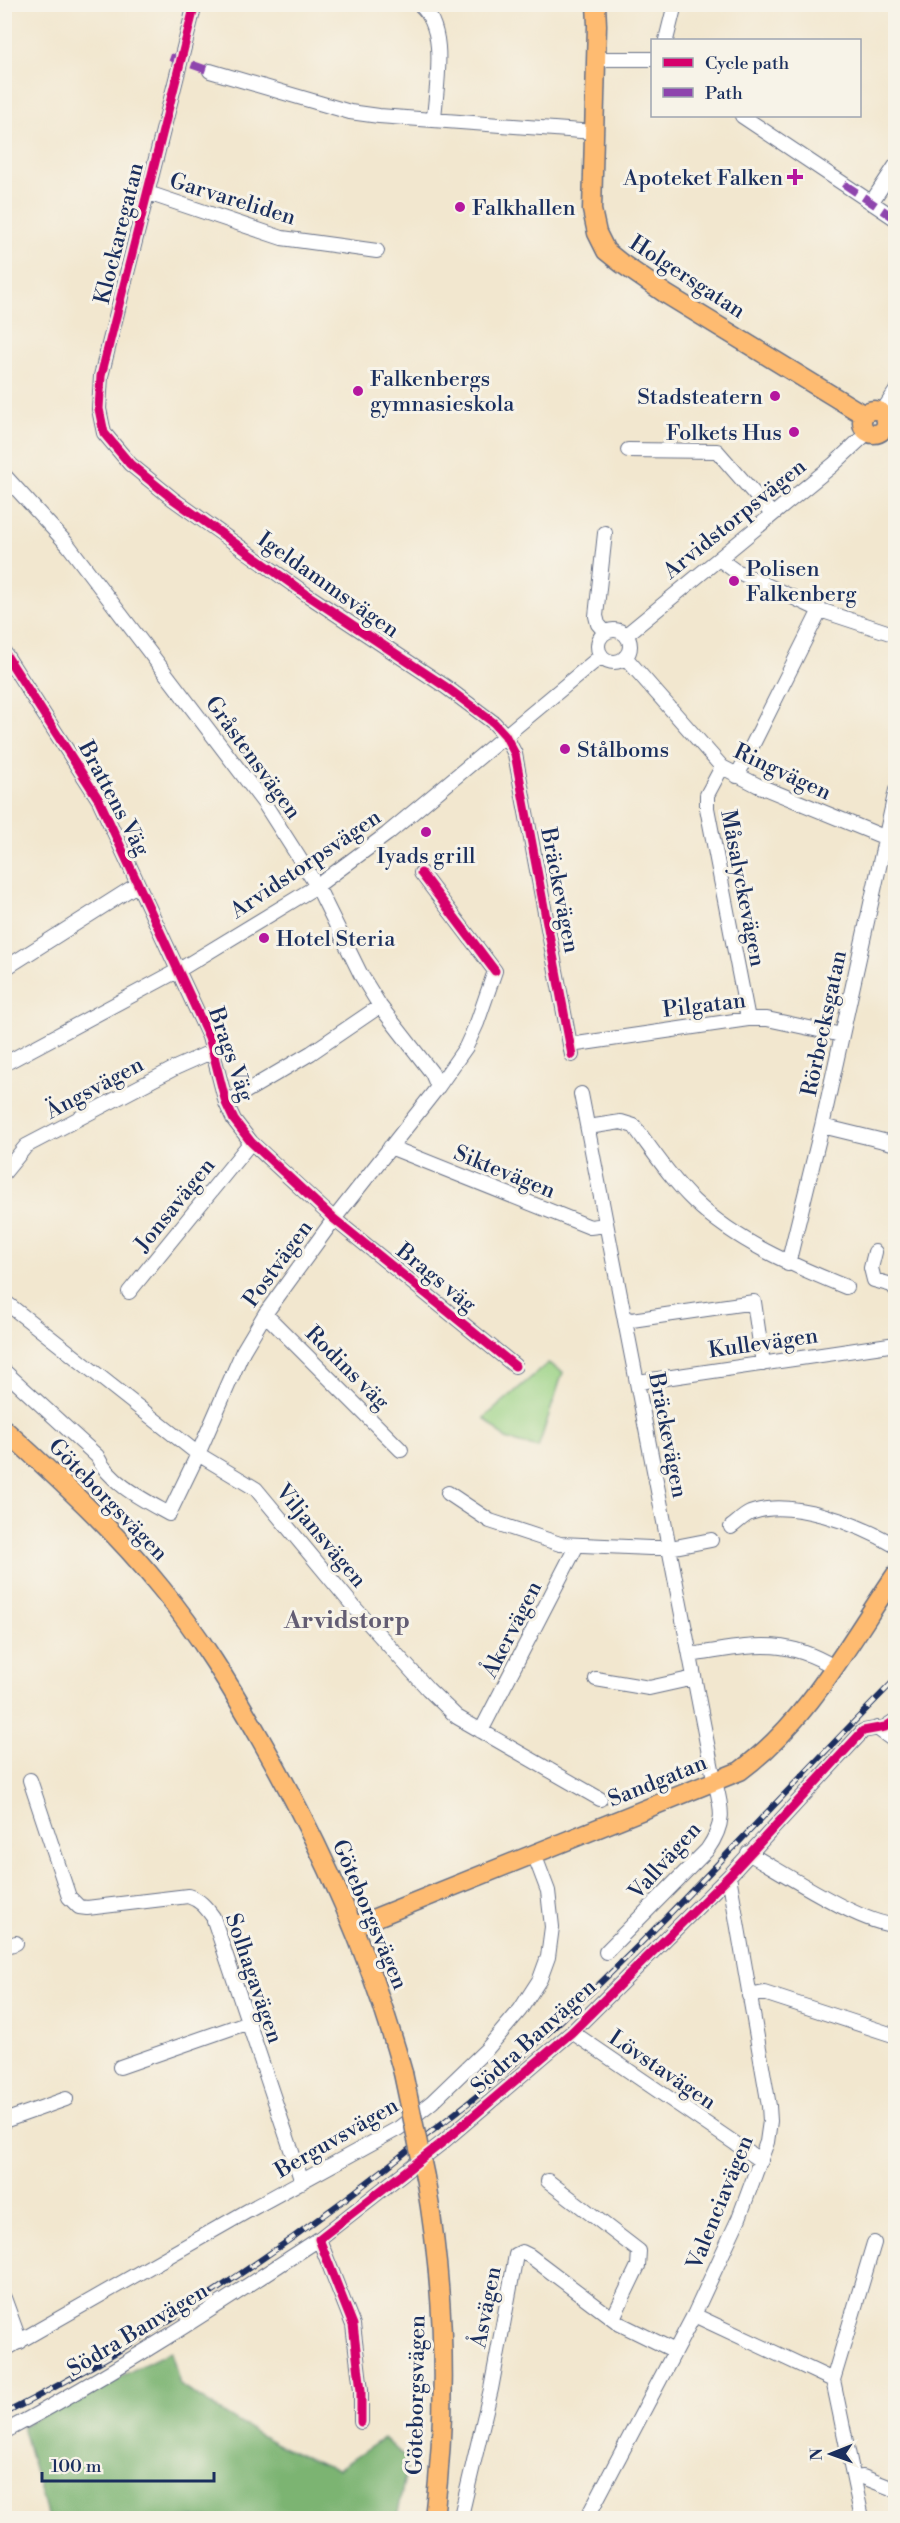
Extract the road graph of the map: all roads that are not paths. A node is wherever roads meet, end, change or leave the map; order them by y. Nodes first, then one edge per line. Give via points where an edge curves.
1 (195, 4) edge
2 (420, 4) edge
3 (596, 4) edge
4 (675, 4) edge
5 (666, 39) edge
6 (595, 59) junction
7 (651, 59) edge
8 (210, 71) dead end
9 (743, 117) edge
10 (434, 119) junction
11 (594, 132) junction
12 (896, 165) edge
13 (148, 193) junction
14 (871, 203) junction
15 (896, 219) edge
16 (377, 251) dead end
17 (896, 391) edge
18 (879, 425) edge
19 (628, 450) dead end
20 (130, 464) joint
21 (4, 475) edge
22 (772, 514) junction
23 (605, 533) dead end
24 (719, 559) junction
25 (820, 610) junction
26 (605, 632) junction
27 (626, 635) junction
28 (896, 635) edge
29 (4, 652) edge
30 (601, 656) junction
31 (625, 657) junction
32 (505, 735) junction
33 (722, 768) junction
34 (736, 776) junction
35 (896, 790) edge
36 (890, 840) edge
37 (421, 873) dead end
38 (138, 884) junction
39 (316, 886) junction
40 (4, 969) edge
41 (179, 970) junction
42 (380, 1006) junction
43 (748, 1019) junction
44 (842, 1035) junction
45 (571, 1050) joint
46 (213, 1051) junction
47 (4, 1064) edge
48 (438, 1087) junction
49 (581, 1094) dead end
50 (226, 1103) junction
51 (822, 1126) junction
52 (588, 1127) junction
53 (251, 1142) junction
54 (896, 1144) edge
55 (390, 1147) junction
56 (4, 1173) edge
57 (334, 1219) junction
58 (606, 1225) junction
59 (875, 1252) dead end
60 (788, 1264) junction
61 (846, 1287) dead end
62 (896, 1290) edge
63 (129, 1292) dead end
64 (4, 1301) edge
65 (265, 1314) junction
66 (625, 1321) junction
67 (896, 1344) edge
68 (763, 1364) junction
69 (515, 1366) dead end
70 (4, 1371) edge
71 (638, 1382) junction
72 (4, 1429) edge
73 (401, 1450) dead end
74 (198, 1454) junction
75 (448, 1493) dead end
76 (731, 1527) dead end
77 (711, 1540) dead end
78 (577, 1545) junction
79 (896, 1546) edge
80 (670, 1548) junction
81 (896, 1574) edge
82 (690, 1655) junction
83 (834, 1666) junction
84 (694, 1678) junction
85 (596, 1679) dead end
86 (896, 1720) edge
87 (877, 1728) junction
88 (481, 1731) junction
89 (896, 1742) edge
90 (30, 1780) dead end
91 (714, 1783) junction
92 (600, 1799) dead end
93 (748, 1853) junction
94 (534, 1854) junction
95 (729, 1876) junction
96 (896, 1925) edge
97 (355, 1926) junction
98 (606, 1952) dead end
99 (749, 1996) junction
100 (249, 2022) junction
101 (572, 2032) junction
102 (896, 2036) edge
103 (120, 2067) dead end
104 (66, 2100) dead end
105 (4, 2121) edge
106 (761, 2161) junction
107 (548, 2181) dead end
108 (302, 2182) junction
109 (319, 2239) junction
110 (874, 2243) dead end
111 (4, 2298) edge
112 (694, 2315) junction
113 (613, 2318) junction
114 (20, 2342) junction
115 (4, 2350) edge
116 (675, 2351) junction
117 (833, 2380) junction
118 (361, 2422) dead end
119 (4, 2432) edge
120 (854, 2478) junction
121 (896, 2490) edge
122 (461, 2516) dead end
123 (434, 2518) edge
124 (587, 2518) edge
125 (862, 2518) edge

1 - 13 street, Klockaregatan
2 - 10 street via 437,29
3 - 6 main road, Holgersgatan
4 - 5 street
6 - 7 street
6 - 11 main road, Holgersgatan
8 - 10 street via 350,112
9 - 14 street
10 - 11 street
11 - 18 main road, Holgersgatan via 592,210 606,250 666,294
12 - 14 street
13 - 16 street, Garvareliden via 282,238
13 - 20 street, Klockaregatan via 99,396 104,433
14 - 15 street
17 - 18 street, Arvidstorpsvägen
18 - 22 street, Arvidstorpsvägen
19 - 22 street via 717,451
20 - 32 street, Igeldammsvägen via 306,594 446,687
21 - 39 street, Gråstensvägen via 68,545 180,692 264,803
22 - 24 street, Arvidstorpsvägen
23 - 26 street via 596,616
24 - 25 street via 734,570
24 - 27 street, Arvidstorpsvägen
25 - 28 street
25 - 34 street
26 - 27 street via 618,630
26 - 30 street via 598,641
27 - 31 street via 630,648
29 - 38 street, Brattens Väg via 88,780
30 - 31 street via 616,662
30 - 32 street, Arvidstorpsvägen
31 - 33 street, Ringvägen
32 - 39 street, Arvidstorpsvägen via 387,834
32 - 45 street, Bräckevägen via 515,754
33 - 34 street, Ringvägen
33 - 43 street, Måsalyckevägen via 707,795 707,808
34 - 36 street, Ringvägen
35 - 36 street, Rörbecksgatan
36 - 44 street, Rörbecksgatan
37 - 48 street, Postvägen via 495,971 466,1047
38 - 40 street
38 - 41 street, Brattens Väg
39 - 41 street, Arvidstorpsvägen
39 - 42 street, Gråstensvägen via 360,975
41 - 46 street, Brags Väg
41 - 47 street, Arvidstorpsvägen
42 - 48 street, Gråstensvägen via 432,1073
42 - 50 street
43 - 44 street, Pilgatan via 767,1019
43 - 45 street, Pilgatan
44 - 51 street, Rörbecksgatan
46 - 50 street, Brags Väg
46 - 56 street, Ängsvägen via 26,1146
48 - 55 street, Postvägen
49 - 52 street, Bräckevägen
50 - 53 street, Brags Väg
51 - 54 street
51 - 60 street, Rörbecksgatan
52 - 58 street, Bräckevägen
52 - 60 street via 621,1122 634,1126 694,1202 758,1248
53 - 57 street, Brags Väg
53 - 63 street, Jonsavägen
55 - 57 street, Postvägen
55 - 58 street, Siktevägen via 590,1227
57 - 65 street, Postvägen
57 - 69 street, Brags väg
58 - 66 street, Bräckevägen
59 - 62 street via 871,1268 874,1280
60 - 61 street
64 - 74 street, Viljansvägen
65 - 73 street, Rodins väg
65 - 74 street, Postvägen via 243,1351
66 - 68 street via 754,1302
66 - 71 street, Bräckevägen
67 - 68 street, Kullevägen
68 - 71 street, Kullevägen
70 - 74 street, Postvägen via 97,1456 102,1468 138,1497 169,1514
71 - 80 street, Bräckevägen
72 - 97 main road, Göteborgsvägen via 50,1470 133,1557 201,1640 291,1793
74 - 88 street, Viljansvägen via 256,1489 428,1689 457,1717
75 - 78 street via 490,1521 561,1544
76 - 79 street via 749,1514 792,1510 837,1519
77 - 80 street
78 - 80 street
78 - 88 street, Åkervägen
80 - 82 street, Bräckevägen
81 - 83 main road, Sandgatan
82 - 83 street via 765,1645 788,1646
82 - 84 street, Bräckevägen
83 - 91 main road, Sandgatan via 793,1724 767,1752 734,1775
84 - 85 street via 649,1688
84 - 91 street, Bräckevägen
86 - 87 street, Södra Banvägen
87 - 89 street
87 - 93 street, Södra Banvägen via 863,1731
88 - 92 street, Viljansvägen
90 - 100 street, Solhagavägen via 69,1897 75,1904 87,1908 188,1896 200,1900 213,1917
91 - 94 main road, Sandgatan
91 - 98 street, Vallvägen via 721,1803 718,1835 708,1850
93 - 95 street, Södra Banvägen
93 - 96 street via 864,1918
94 - 97 main road, Sandgatan
94 - 108 street, Berguvsvägen via 548,1891 552,1927 540,1979 520,2010 487,2049 432,2102 399,2128
95 - 99 street, Valenciavägen
95 - 101 street, Södra Banvägen
97 - 123 main road, Göteborgsvägen, bridge via 404,2073 439,2266 442,2404
99 - 102 street via 765,1993
99 - 106 street, Valenciavägen via 770,2121
100 - 103 street
100 - 108 street, Solhagavägen
101 - 106 street, Lövstavägen
101 - 109 street, Södra Banvägen via 443,2142
104 - 105 street
106 - 112 street, Valenciavägen
107 - 113 street via 639,2251 638,2266
108 - 114 street, Berguvsvägen
109 - 118 street via 353,2325
109 - 119 street, Södra Banvägen via 46,2410
110 - 117 street
111 - 114 street
112 - 116 street, Valenciavägen
112 - 117 street
113 - 116 street, Åsvägen
113 - 122 street, Åsvägen via 530,2256 522,2252 516,2255
114 - 115 street, Berguvsvägen
116 - 124 street, Valenciavägen
117 - 120 street
120 - 121 street via 862,2477
120 - 125 street

